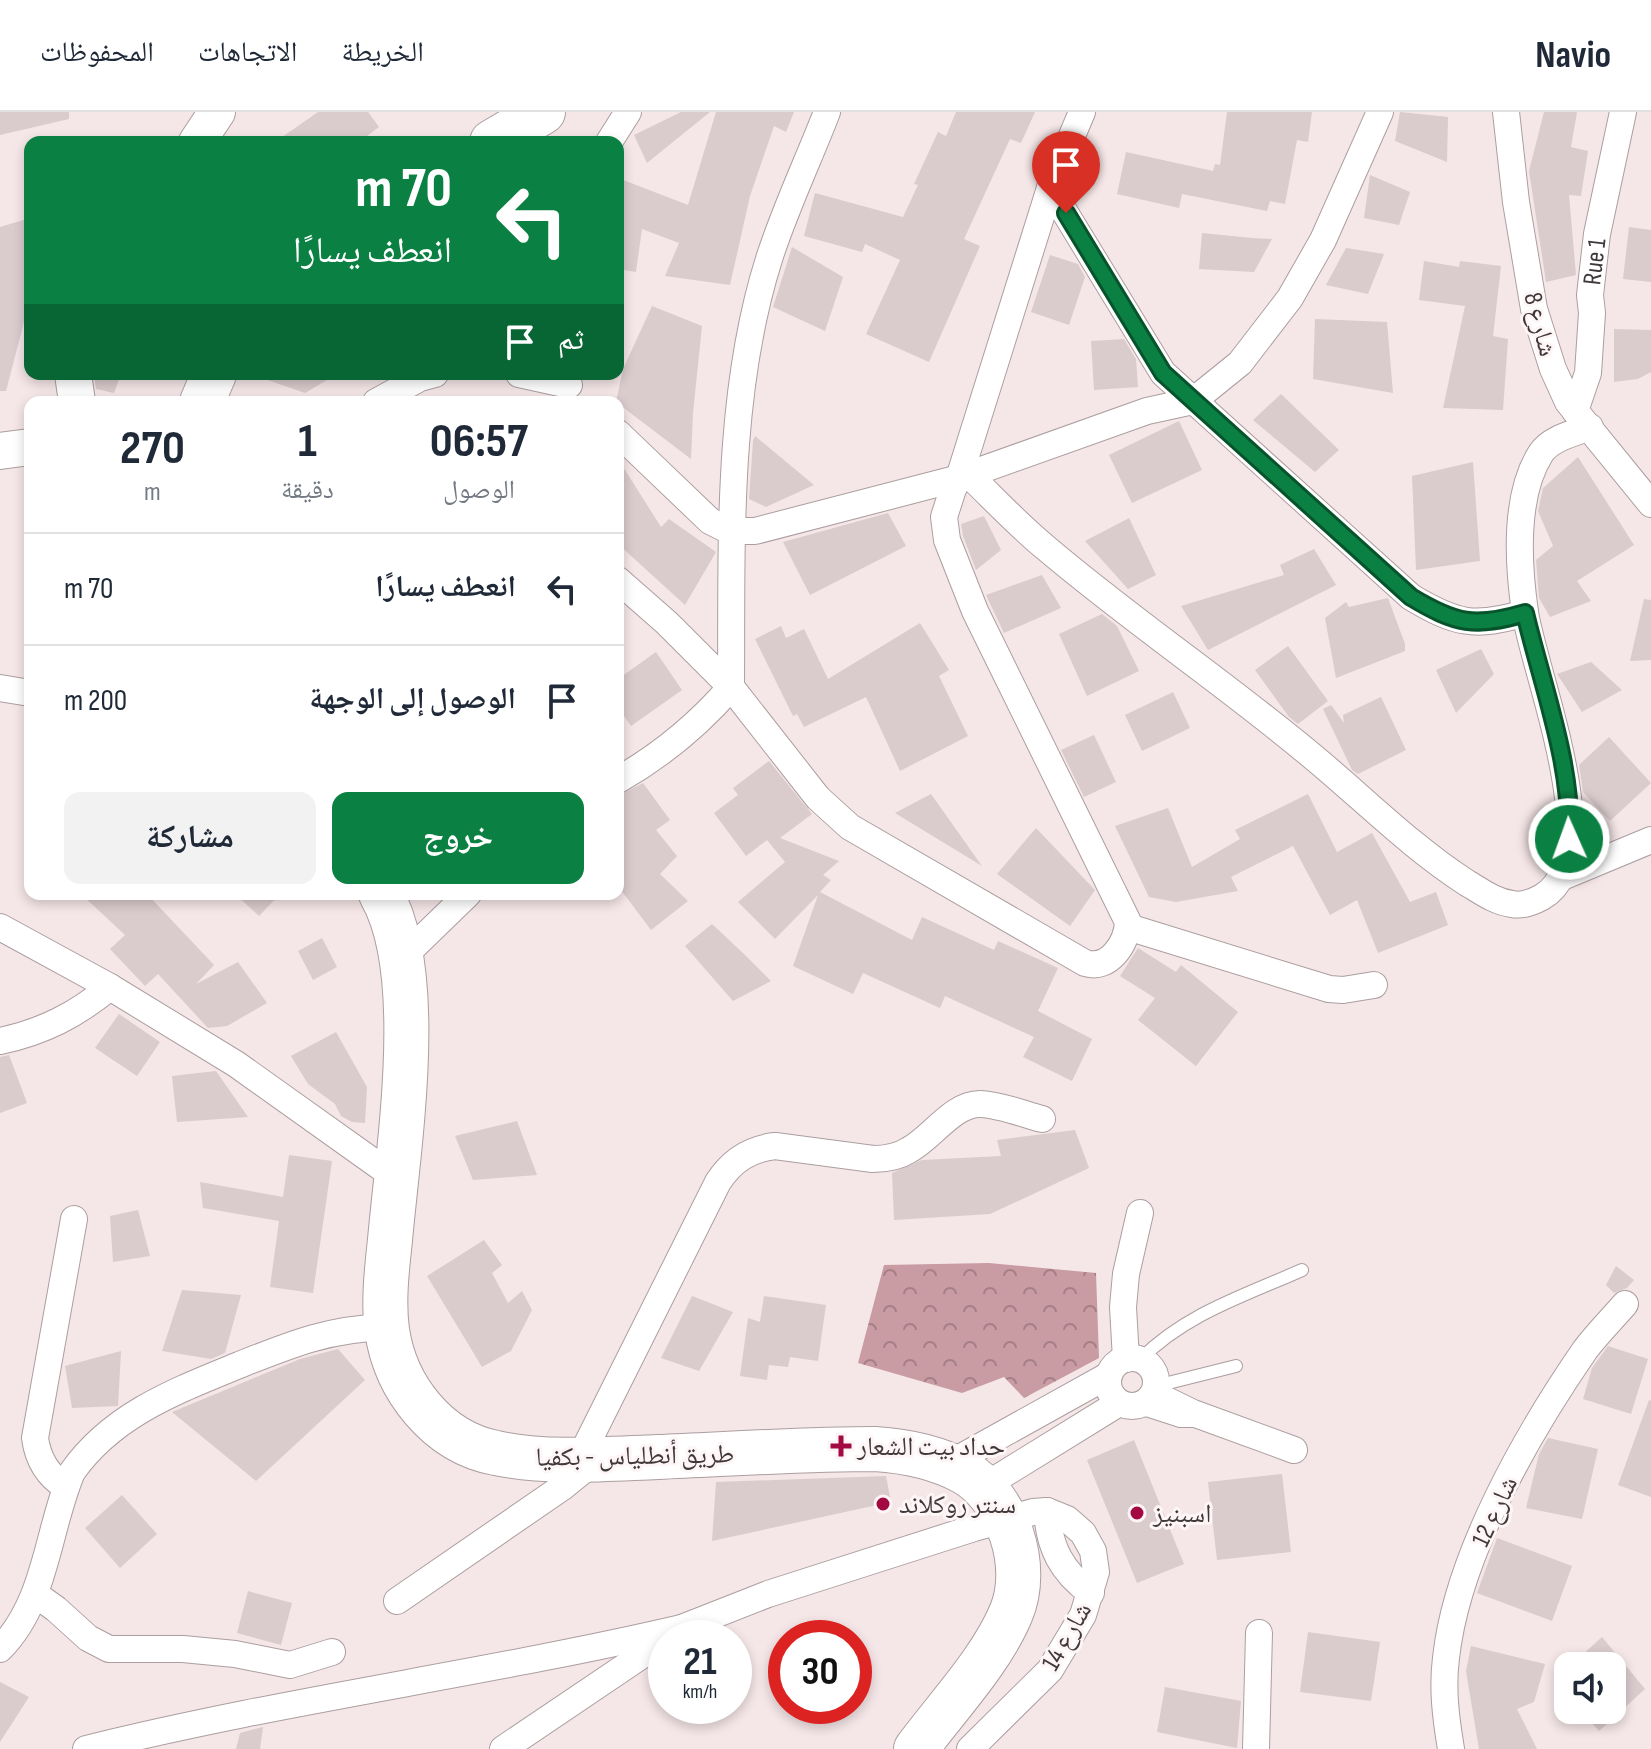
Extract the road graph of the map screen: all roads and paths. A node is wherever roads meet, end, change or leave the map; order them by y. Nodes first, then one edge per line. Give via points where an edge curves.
1 (217, 112) edge
2 (543, 112) edge
3 (628, 112) edge
4 (827, 112) edge
5 (1082, 112) edge
6 (1380, 112) edge
7 (1506, 112) edge
8 (1623, 112) edge
9 (201, 136) edge
10 (502, 136) edge
11 (613, 136) edge
12 (1050, 188) junction
13 (416, 380) edge
14 (543, 380) edge
15 (571, 387) edge
16 (387, 396) edge
17 (1193, 401) junction
18 (1583, 419) junction
19 (624, 439) edge
20 (24, 448) edge
21 (0, 451) edge
22 (964, 477) junction
23 (1651, 504) edge
24 (730, 531) junction
25 (624, 585) edge
26 (1525, 613) junction
27 (731, 687) junction
28 (0, 688) edge
29 (24, 692) edge
30 (624, 776) edge
31 (1651, 840) edge
32 (1562, 877) junction
33 (383, 900) edge
34 (462, 900) edge
35 (0, 927) edge
36 (1128, 927) junction
37 (402, 958) junction
38 (1374, 985) dead end
39 (110, 987) junction
40 (0, 1041) edge
41 (1042, 1119) dead end
42 (396, 1178) junction
43 (1140, 1213) dead end
44 (74, 1219) dead end
45 (1302, 1270) dead end
46 (1625, 1304) dead end
47 (386, 1327) junction
48 (1125, 1364) junction
49 (1236, 1366) dead end
50 (1141, 1397) junction
51 (1294, 1450) dead end
52 (587, 1460) junction
53 (947, 1465) junction
54 (66, 1487) junction
55 (1022, 1525) junction
56 (1091, 1593) junction
57 (35, 1594) junction
58 (397, 1601) dead end
59 (707, 1620) edge
60 (1259, 1633) dead end
61 (648, 1639) edge
62 (0, 1649) edge
63 (582, 1651) junction
64 (648, 1651) edge
65 (332, 1652) dead end
66 (602, 1681) junction
67 (86, 1749) edge
68 (503, 1749) edge
69 (916, 1749) edge
70 (970, 1749) edge
71 (1256, 1749) edge
72 (1451, 1749) edge

1 - 9 street
2 - 10 highway
3 - 11 street
4 - 24 street via 769,259 757,308 743,385
5 - 12 street
6 - 17 street via 1323,240 1290,298 1240,363
7 - 18 street, شارع 8 via 1534,309 1562,391
8 - 18 street, Rue 1 via 1597,234
12 - 17 street via 1154,361
12 - 22 street
13 - 16 street
14 - 15 street
17 - 22 street via 1147,411
17 - 26 street via 1411,597 1470,622 1495,622
18 - 23 street, شارع 8
18 - 26 street via 1548,446 1528,480 1521,512
19 - 24 street via 710,521
20 - 21 street
22 - 24 street via 755,531
22 - 32 street via 1044,547 1312,756 1436,863 1514,905 1537,900
22 - 36 street via 953,489 944,517 947,540 975,611
24 - 27 street
25 - 27 street
26 - 32 street via 1562,757 1570,816
27 - 30 street via 709,712
27 - 36 street via 818,798 870,839 1089,965 1113,956
28 - 29 street
31 - 32 street
33 - 37 highway, طريق أنطلياس - بكفيا
34 - 37 street
35 - 39 street
36 - 38 street via 1329,989
37 - 42 highway, طريق أنطلياس - بكفيا via 406,1038
39 - 40 street via 58,1023
39 - 42 street via 236,1064
41 - 52 street via 971,1105 912,1149 886,1159 775,1146 740,1157 718,1182
42 - 47 highway, طريق أنطلياس - بكفيا
43 - 48 street via 1124,1290
44 - 54 street via 35,1438 44,1466
45 - 48 lane via 1191,1320
46 - 72 street, شارع 12 via 1587,1348 1542,1417 1500,1492 1473,1555 1446,1657
47 - 52 highway, طريق أنطلياس - بكفيا via 408,1391 455,1436 498,1454
47 - 54 street via 340,1330 296,1342 165,1396 109,1432 81,1460
48 - 50 street via 1154,1370
48 - 50 street via 1110,1393
48 - 53 street
49 - 50 lane
50 - 51 street
50 - 55 street
52 - 53 highway, طريق أنطلياس - بكفيا via 875,1449 917,1454
52 - 58 street via 564,1486
53 - 55 highway, طريق أنطلياس - بكفيا via 966,1473
54 - 57 street
55 - 56 street
55 - 56 street, شارع 14 via 1067,1519 1083,1533 1096,1572
55 - 59 street via 974,1528 768,1594
55 - 69 highway via 1018,1591 1003,1631
56 - 70 street, شارع 14 via 1050,1670
57 - 62 street via 17,1630
57 - 65 street via 109,1649 183,1649 290,1665
60 - 71 street
61 - 63 street
63 - 66 street via 597,1661
63 - 67 street via 212,1719
64 - 66 street
66 - 68 street

